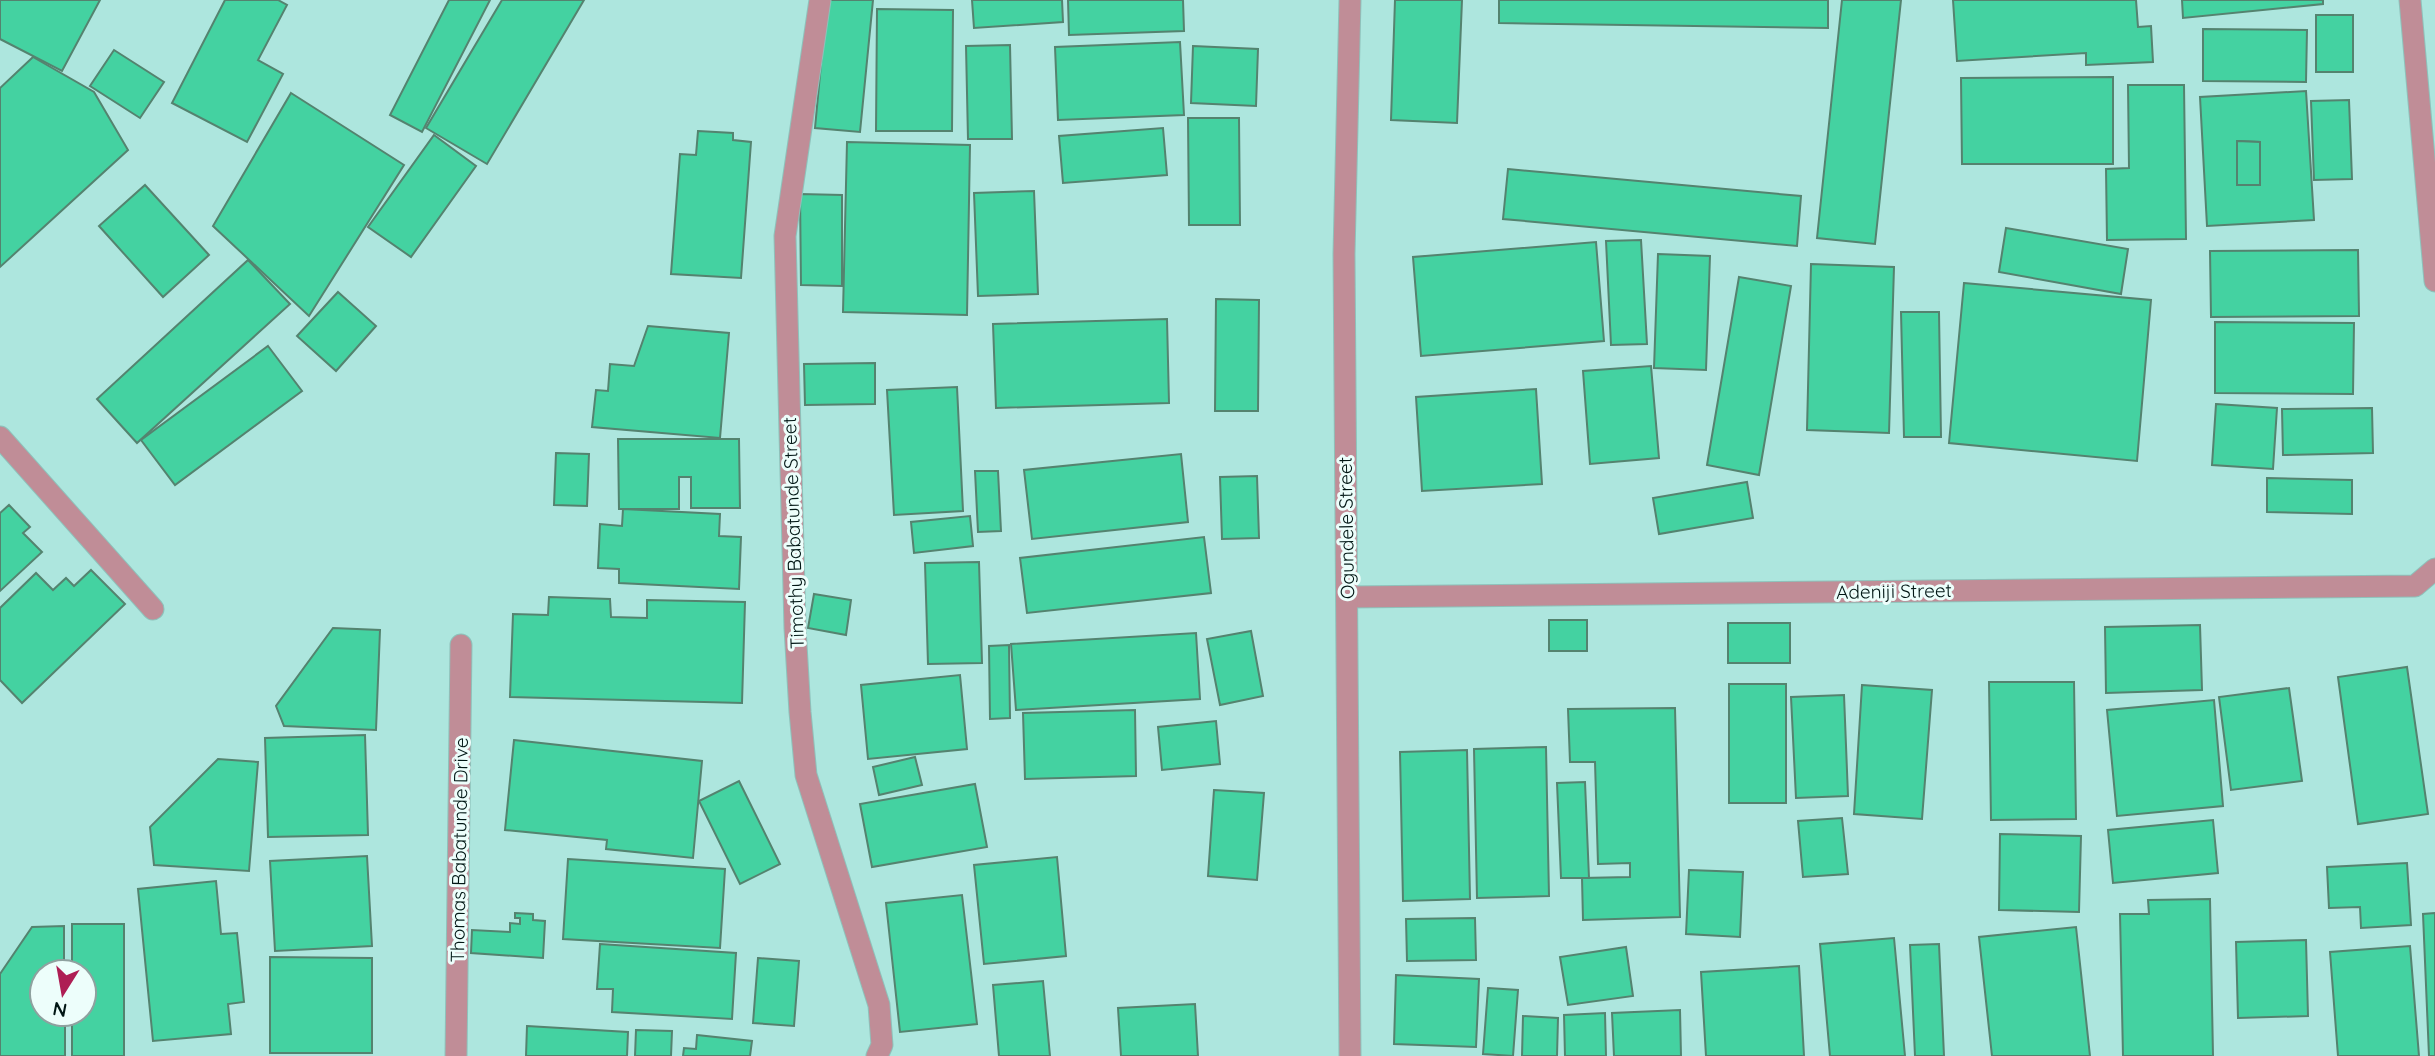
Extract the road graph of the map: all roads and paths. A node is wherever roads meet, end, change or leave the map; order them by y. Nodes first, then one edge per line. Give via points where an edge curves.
1 (820, 0) edge
2 (1350, 0) edge
3 (2410, 0) edge
4 (2435, 281) edge
5 (0, 437) edge
6 (2435, 569) edge
7 (1346, 597) junction
8 (153, 609) dead end
9 (461, 645) dead end
10 (456, 1056) edge
11 (877, 1056) edge
12 (1350, 1056) edge

1 - 11 street, Timothy Babatunde Street via 785,236 795,628 806,775 879,1005 882,1045
2 - 7 street, Ogundele Street via 1343,254
3 - 4 street
5 - 8 street
6 - 7 street, Adeniji Street via 2415,586
7 - 12 street, Ogundele Street
9 - 10 street, Thomas Babatunde Drive

